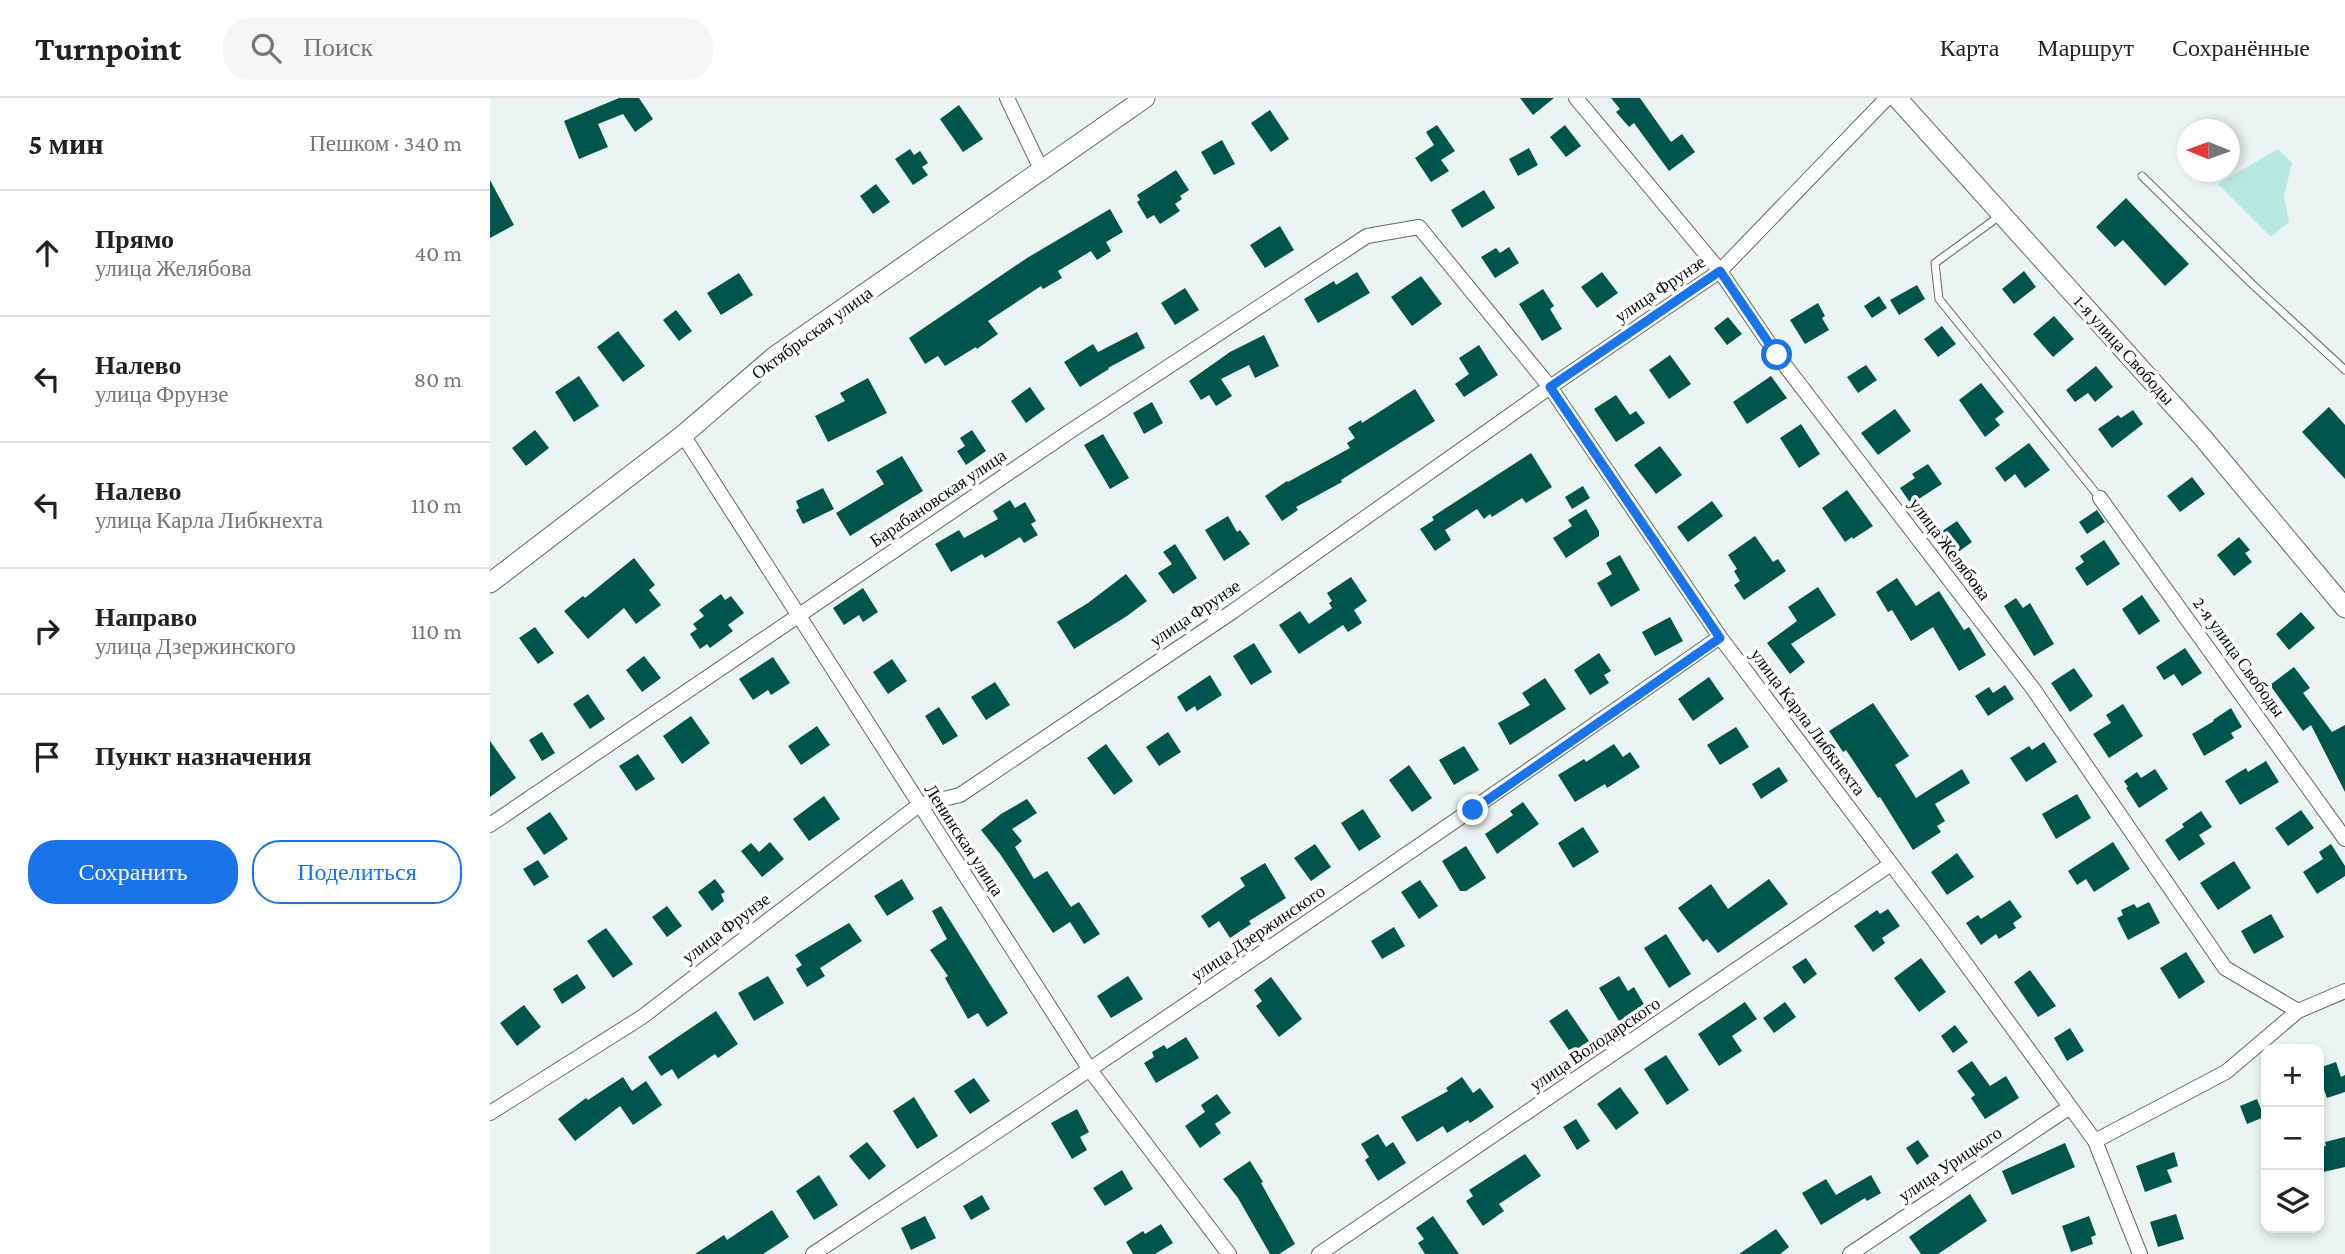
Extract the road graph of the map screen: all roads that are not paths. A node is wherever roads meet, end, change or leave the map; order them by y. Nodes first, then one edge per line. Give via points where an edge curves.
1 (1007, 98) edge
2 (1145, 98) edge
3 (1576, 98) edge
4 (1887, 98) edge
5 (1897, 98) edge
6 (1042, 171) junction
7 (2142, 176) dead end
8 (2002, 214) junction
9 (1419, 227) joint
10 (1720, 271) junction
11 (2345, 370) edge
12 (1550, 387) junction
13 (683, 435) junction
14 (2100, 498) joint
15 (490, 583) edge
16 (2345, 608) edge
17 (798, 615) junction
18 (1720, 638) junction
19 (919, 805) junction
20 (490, 825) edge
21 (2345, 839) edge
22 (1891, 864) junction
23 (2345, 991) edge
24 (2298, 1011) junction
25 (1090, 1070) junction
26 (2070, 1107) junction
27 (490, 1114) edge
28 (2095, 1141) junction
29 (813, 1254) edge
30 (1229, 1254) edge
31 (1319, 1254) edge
32 (1850, 1254) edge
33 (2140, 1254) edge

1 - 6 street
2 - 6 main road, Октябрьская улица
3 - 10 street, улица Желябова
4 - 10 street, улица Фрунзе
5 - 8 main road, 1-я улица Свободы
6 - 13 main road, Октябрьская улица via 775,356
7 - 11 lane
8 - 14 lane via 1935,263 1939,299
8 - 16 main road, 1-я улица Свободы via 2203,438
9 - 12 street, улица Карла Либкнехта
9 - 17 street, Барабановская улица via 1367,236
10 - 12 street, улица Фрунзе
10 - 24 street, улица Желябова via 1777,355 2034,690 2225,968
12 - 18 street, улица Карла Либкнехта
12 - 19 street, улица Фрунзе via 1232,612 960,795
13 - 15 main road, Октябрьская улица
13 - 17 street, Ленинская улица
14 - 21 street, 2-я улица Свободы
17 - 19 street, Ленинская улица
17 - 20 street, Барабановская улица
18 - 22 street, улица Карла Либкнехта
18 - 25 street, улица Дзержинского
19 - 25 street, Ленинская улица
19 - 27 street, улица Фрунзе via 642,1017
22 - 26 street, улица Карла Либкнехта
22 - 31 street, улица Володарского
23 - 24 street
24 - 28 street via 2226,1072
25 - 29 street, улица Дзержинского
25 - 30 street, Ленинская улица
26 - 28 street, улица Карла Либкнехта
26 - 32 street, улица Урицкого
28 - 33 street, улица Карла Либкнехта

